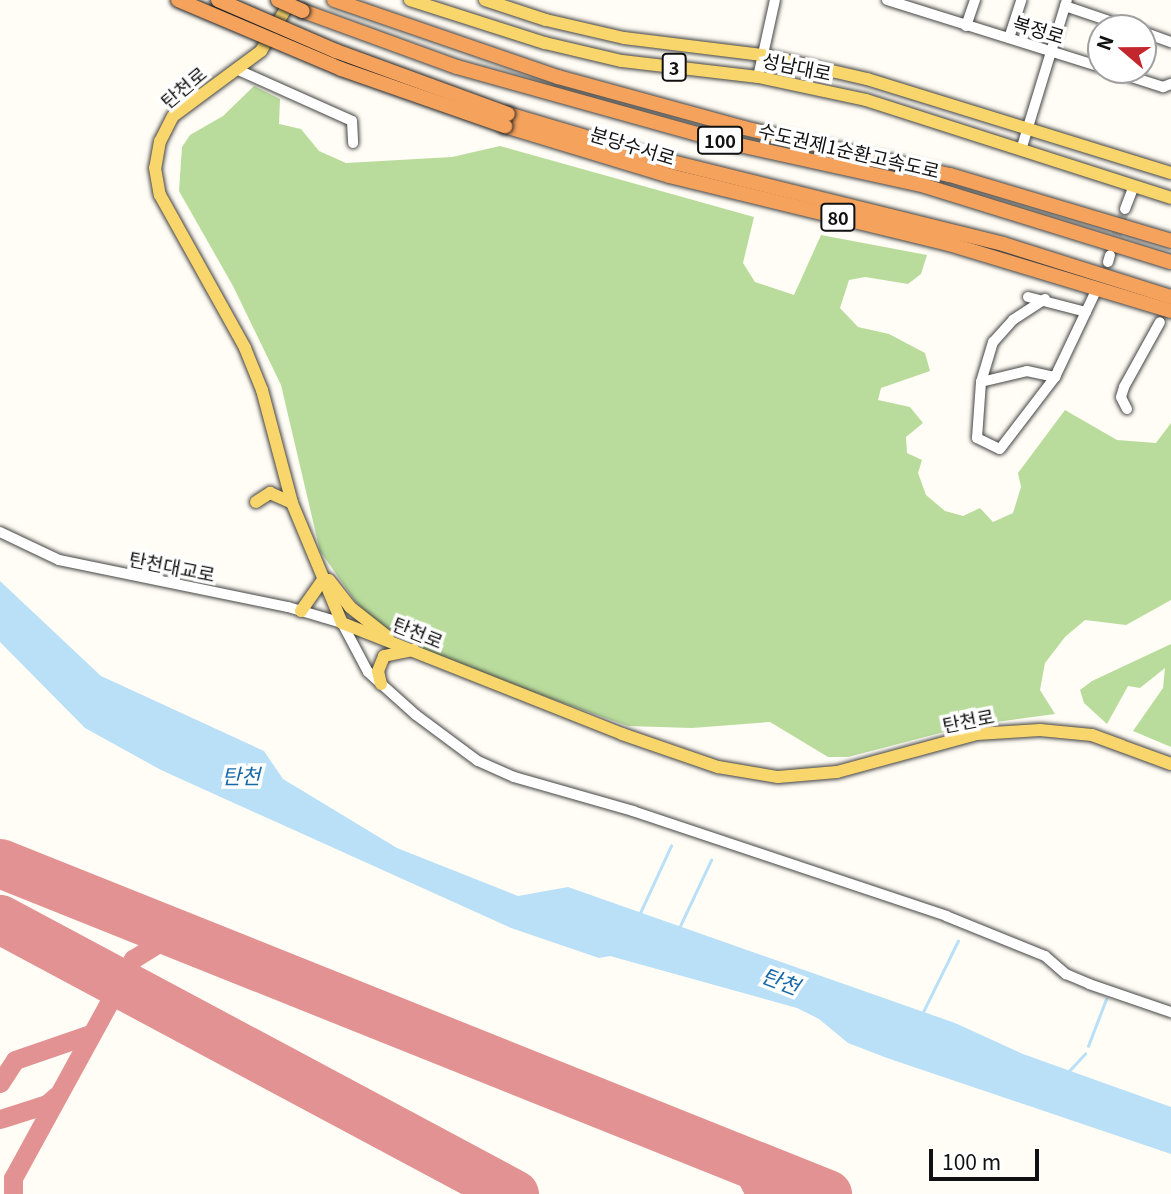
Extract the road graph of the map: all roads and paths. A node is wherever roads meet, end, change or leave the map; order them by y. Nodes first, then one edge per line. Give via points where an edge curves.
1 (178, 0) edge
2 (218, 0) edge
3 (278, 0) edge
4 (291, 0) edge
5 (334, 0) edge
6 (410, 0) edge
7 (485, 0) edge
8 (775, 0) edge
9 (887, 0) edge
10 (975, 0) edge
11 (1021, 0) edge
12 (1066, 3) edge
13 (1094, 14) edge
14 (966, 26) junction
15 (1009, 38) junction
16 (1052, 51) junction
17 (762, 55) junction
18 (1087, 62) edge
19 (236, 69) junction
20 (758, 77) junction
21 (1154, 84) edge
22 (1171, 84) edge
23 (506, 120) junction
24 (1028, 128) junction
25 (1071, 141) junction
26 (353, 143) dead end
27 (1021, 150) junction
28 (1104, 151) junction
29 (1063, 164) junction
30 (1171, 173) edge
31 (1096, 174) junction
32 (1133, 186) junction
33 (1171, 198) edge
34 (1125, 209) tunnel mouth
35 (1171, 241) edge
36 (1171, 262) edge
37 (1094, 295) dead end
38 (1028, 297) dead end
39 (1171, 298) edge
40 (1045, 299) junction
41 (1086, 312) junction
42 (1166, 317) edge
43 (1055, 377) junction
44 (981, 382) junction
45 (1127, 409) dead end
46 (256, 502) dead end
47 (292, 503) junction
48 (0, 531) edge
49 (313, 556) junction
50 (323, 580) junction
51 (295, 609) junction
52 (342, 623) junction
53 (394, 642) junction
54 (412, 650) junction
55 (381, 684) junction
56 (1171, 764) edge
57 (1171, 1012) edge

1 - 23 highway, 분당수서로 / 80, bridge via 341,69
2 - 23 highway, 분당수서로 / 80, bridge
3 - 36 highway, 수도권제1순환고속도로 / 100, bridge via 457,67 730,143 925,186
4 - 19 main road, 탄천로 via 261,51
5 - 35 highway, 수도권제1순환고속도로 / 100 via 558,77 744,128 950,175
6 - 20 main road, 성남대로 / 3 via 545,43 621,61
7 - 17 main road, 성남대로 / 3 via 624,38
8 - 17 street
9 - 14 street, 복정로
10 - 14 street
11 - 15 street
12 - 13 street
12 - 16 street
14 - 15 street, 복정로
15 - 16 street, 복정로
16 - 18 street, 복정로
16 - 24 street
17 - 20 street
17 - 24 main road, 성남대로 / 3 via 867,79
19 - 26 street via 352,121
19 - 47 main road, 탄천로 via 173,116 160,141 155,168 160,195 245,348 262,390
20 - 27 main road, 성남대로 / 3 via 866,100
21 - 22 street
23 - 39 highway, 분당수서로 / 80 via 990,240
23 - 42 highway, 분당수서로 / 80 via 670,176 949,244
24 - 25 main road, 성남대로 / 3
24 - 27 street
25 - 28 main road, 성남대로 / 3
25 - 29 main road
27 - 29 main road, 성남대로 / 3
28 - 30 main road, 성남대로 / 3
28 - 31 main road
29 - 31 main road, 성남대로 / 3
31 - 32 main road, 성남대로 / 3
32 - 33 main road, 성남대로 / 3
32 - 34 street
37 - 41 street
38 - 40 street
40 - 41 street
40 - 44 street via 1013,320 993,342
41 - 43 street
42 - 45 street via 1124,387 1121,397
43 - 44 street via 1027,371
43 - 44 street via 1000,449 977,438
46 - 47 main road via 270,494
47 - 49 main road, 탄천로
48 - 51 street, 탄천대교로 via 59,560
49 - 50 main road, 탄천로
49 - 53 main road via 350,607
50 - 51 main road
50 - 52 main road, 탄천로
51 - 52 street, 탄천대교로
52 - 53 main road, 탄천로
52 - 55 street via 368,672
53 - 54 main road, 탄천로
54 - 55 main road via 384,656 377,671
54 - 56 main road, 탄천로 via 622,734 718,767 778,777 837,772 977,734 1040,730 1092,735
55 - 57 street via 461,751 506,774 645,815 946,916 1045,956 1066,974 1089,984

